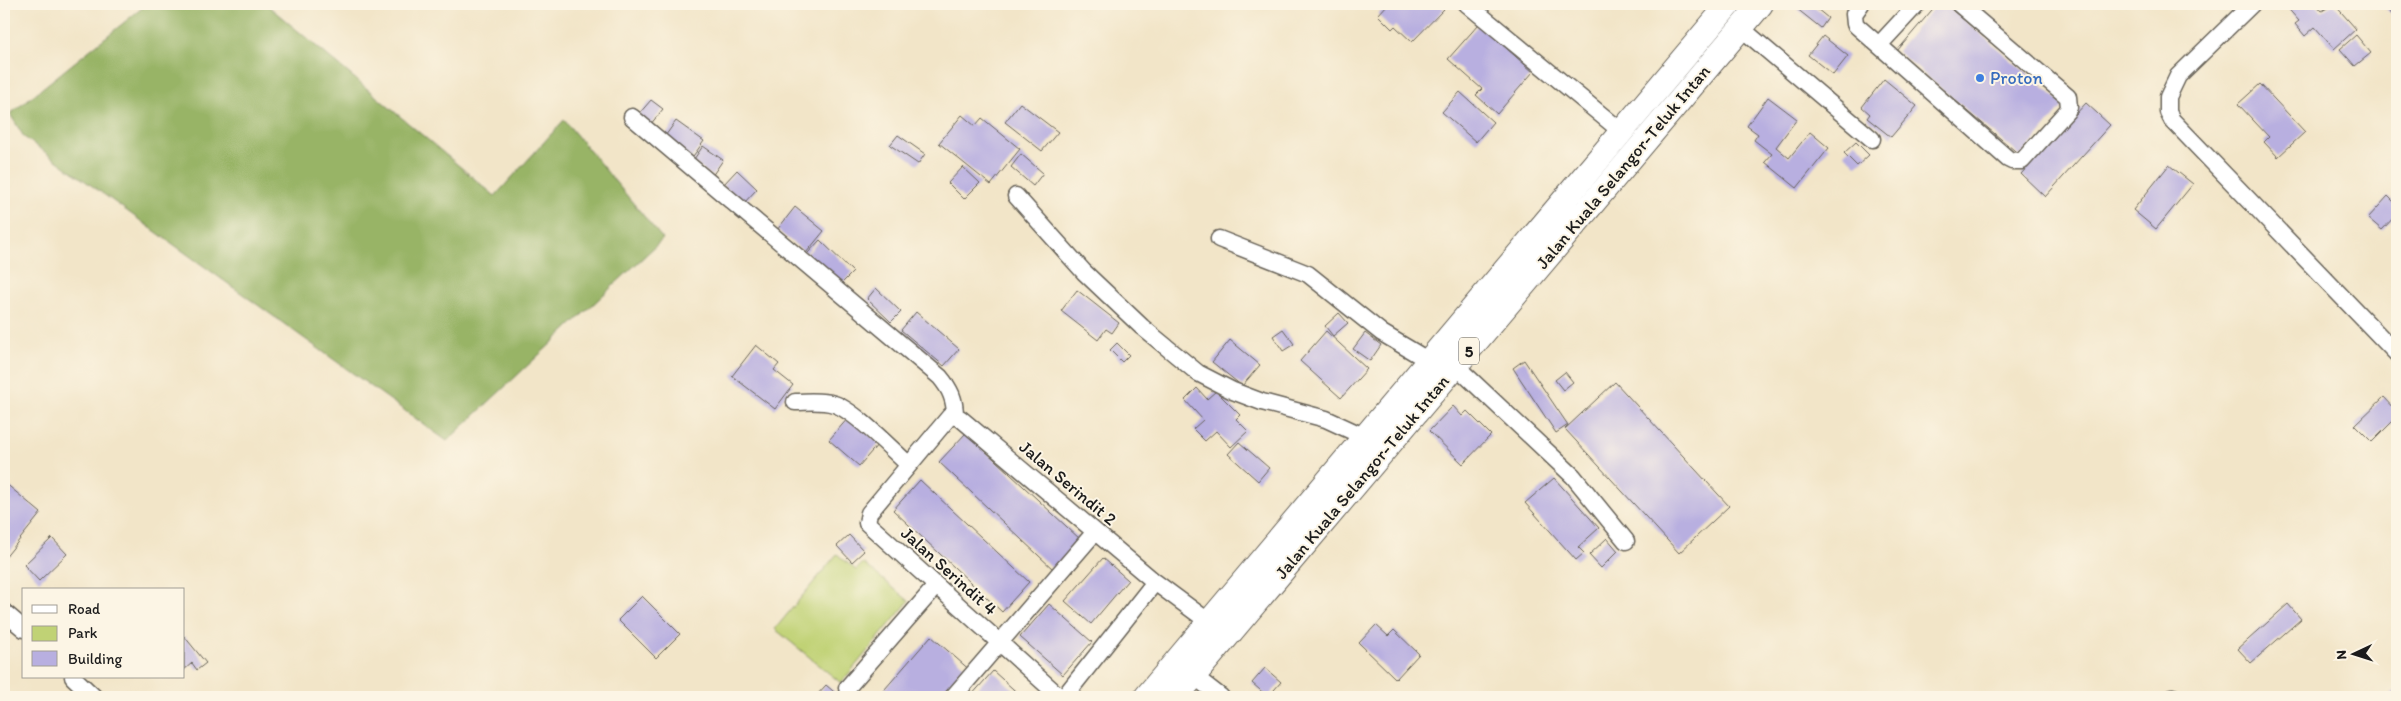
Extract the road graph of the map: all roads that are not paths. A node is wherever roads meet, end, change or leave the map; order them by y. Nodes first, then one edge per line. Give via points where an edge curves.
1 (1467, 4) edge
2 (1729, 4) edge
3 (1761, 4) edge
4 (1861, 4) edge
5 (1917, 4) edge
6 (1959, 4) edge
7 (2252, 4) edge
8 (1741, 28) junction
9 (1879, 45) junction
10 (632, 117) dead end
11 (1622, 132) junction
12 (1872, 138) dead end
13 (1016, 196) dead end
14 (1219, 239) dead end
15 (2397, 354) edge
16 (1429, 360) junction
17 (1456, 366) junction
18 (795, 402) dead end
19 (955, 416) junction
20 (1365, 437) junction
21 (908, 465) junction
22 (1095, 532) junction
23 (1626, 541) dead end
24 (1155, 582) junction
25 (936, 586) junction
26 (4, 612) edge
27 (1209, 622) junction
28 (22, 627) edge
29 (999, 643) junction
30 (1194, 676) junction
31 (74, 678) edge
32 (847, 688) dead end
33 (94, 697) edge
34 (953, 697) edge
35 (1062, 697) edge
36 (1146, 697) edge
37 (1176, 697) edge
38 (1221, 697) edge

1 - 11 street
2 - 11 highway, Jalan Kuala Selangor-Teluk Intan / 5
3 - 8 highway, Jalan Kuala Selangor-Teluk Intan / 5
4 - 9 street via 1854,14 1855,24
5 - 9 street
6 - 9 street via 2068,97 2067,111 2022,161 2008,159
7 - 15 street via 2178,76 2168,97 2168,112 2172,120
8 - 12 street
8 - 17 highway, Jalan Kuala Selangor-Teluk Intan / 5
10 - 19 street via 940,378 954,400
11 - 16 highway, Jalan Kuala Selangor-Teluk Intan / 5
13 - 20 street via 1084,272 1142,327 1198,373 1233,391 1326,419
14 - 16 street via 1308,274 1382,333
16 - 20 highway, Jalan Kuala Selangor-Teluk Intan / 5
17 - 23 street via 1573,476
17 - 30 highway, Jalan Kuala Selangor-Teluk Intan / 5
18 - 21 street via 820,401 847,411
19 - 21 street via 946,419
19 - 22 street, Jalan Serindit 2
20 - 27 highway, Jalan Kuala Selangor-Teluk Intan / 5
21 - 25 street, Jalan Serindit 4 via 869,513 867,523
22 - 24 street, Jalan Serindit 2
22 - 29 street
24 - 27 street, Jalan Serindit 2
24 - 35 street
25 - 29 street, Jalan Serindit 4
25 - 32 street
26 - 28 street
27 - 36 highway, Jalan Kuala Selangor-Teluk Intan / 5
29 - 34 street
29 - 35 street, Jalan Serindit 4
30 - 37 highway, Jalan Kuala Selangor-Teluk Intan / 5
30 - 38 street
31 - 33 street

